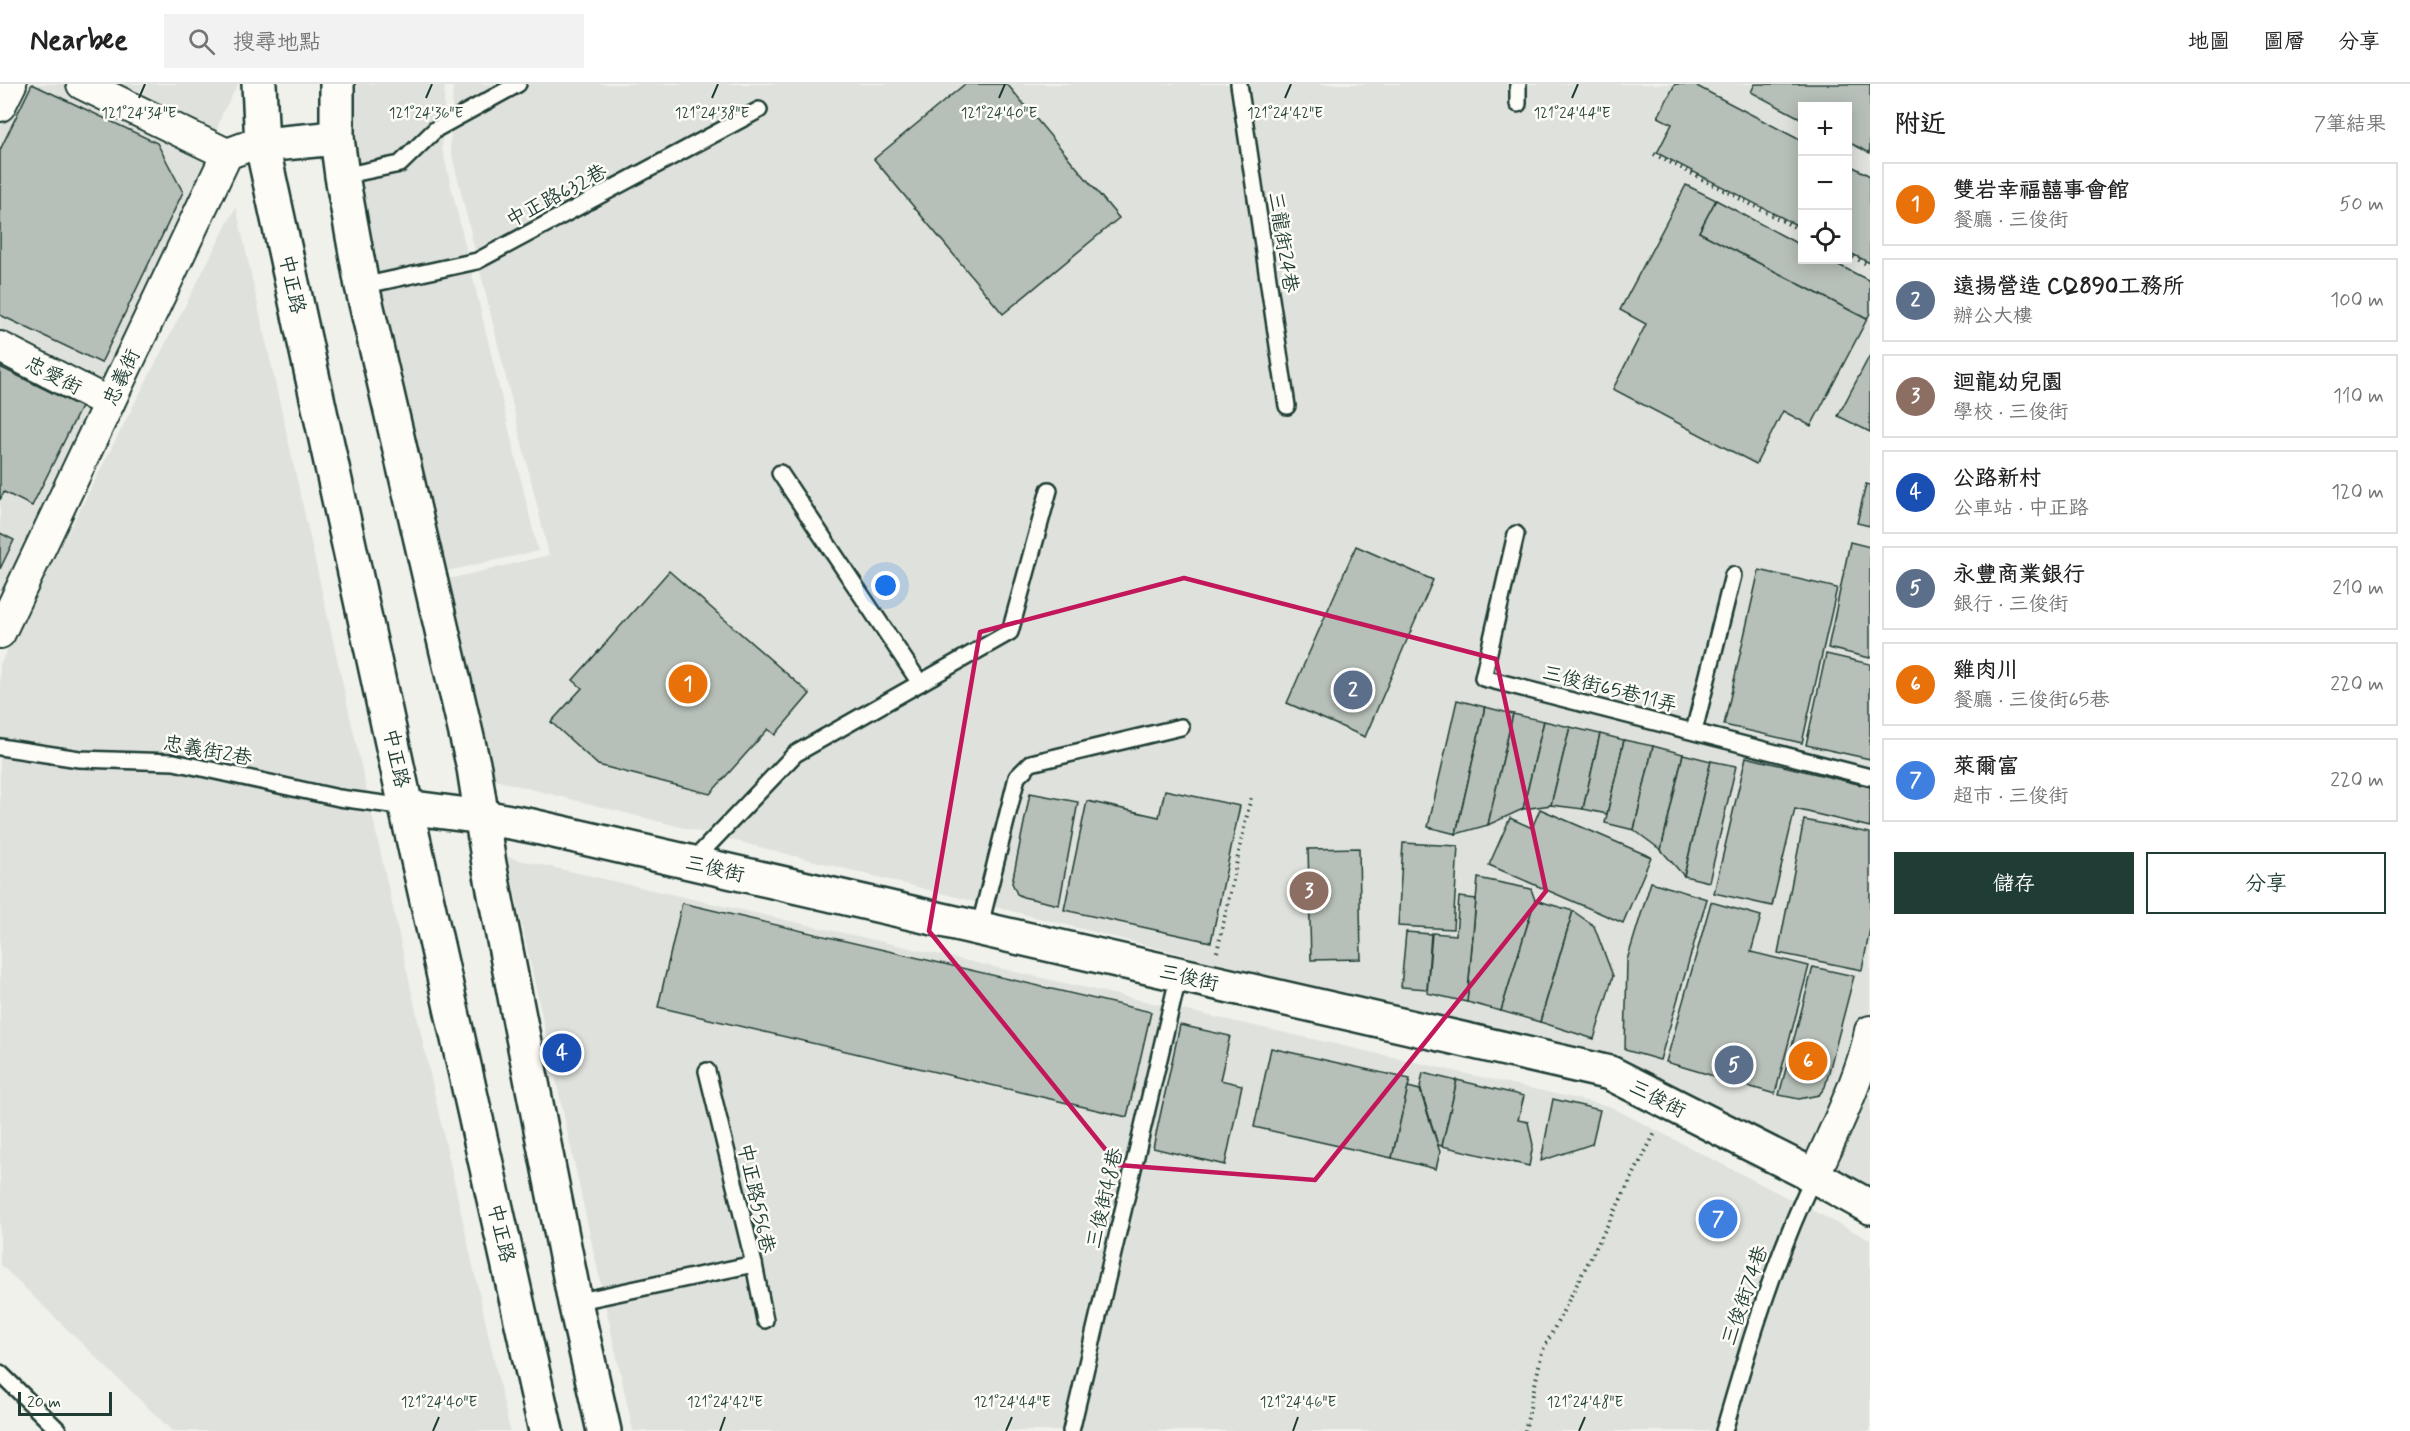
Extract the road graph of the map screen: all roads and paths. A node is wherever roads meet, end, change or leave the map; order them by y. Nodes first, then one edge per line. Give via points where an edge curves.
1 (11, 84) edge
2 (82, 84) edge
3 (258, 84) edge
4 (337, 84) edge
5 (518, 84) edge
6 (1239, 84) edge
7 (1518, 84) edge
8 (1518, 104) dead end
9 (0, 106) edge
10 (759, 110) dead end
11 (337, 138) junction
12 (262, 145) junction
13 (227, 154) junction
14 (1654, 154) dead end
15 (342, 176) junction
16 (1798, 228) edge
17 (1852, 256) edge
18 (1870, 266) edge
19 (362, 286) junction
20 (0, 347) edge
21 (109, 403) junction
22 (1287, 406) dead end
23 (780, 473) dead end
24 (1049, 490) dead end
25 (1516, 534) dead end
26 (1733, 575) dead end
27 (0, 633) edge
28 (920, 683) junction
29 (1181, 727) dead end
30 (1694, 731) junction
31 (0, 747) edge
32 (1870, 777) edge
33 (1251, 797) dead end
34 (406, 807) junction
35 (483, 817) junction
36 (691, 863) junction
37 (979, 929) junction
38 (1179, 974) junction
39 (1211, 982) junction
40 (1870, 1031) edge
41 (707, 1071) dead end
42 (1670, 1104) junction
43 (1814, 1176) junction
44 (1870, 1207) edge
45 (754, 1264) junction
46 (575, 1302) junction
47 (765, 1320) dead end
48 (0, 1373) edge
49 (58, 1430) edge
50 (546, 1431) edge
51 (604, 1431) edge
52 (1071, 1431) edge
53 (1525, 1431) edge
54 (1724, 1431) edge

1 - 9 street
2 - 13 street
3 - 12 main road, 中正路
4 - 11 main road
5 - 15 lane via 436,129 400,164
6 - 22 lane, 三龍街24巷
7 - 8 lane
10 - 19 lane, 中正路632巷 via 477,261
11 - 12 main road
11 - 15 main road
12 - 13 street
12 - 34 main road, 中正路
13 - 21 street, 忠義街
14 - 16 path
15 - 19 main road
17 - 18 path
19 - 35 main road
20 - 21 street, 忠愛街
21 - 27 street, 忠義街
23 - 28 lane
24 - 28 lane via 1010,632
25 - 30 lane, 三俊街65巷11弄 via 1483,678
26 - 30 lane
28 - 36 lane via 795,754
29 - 37 lane via 1031,763 1017,777
30 - 32 lane, 三俊街65巷11弄
31 - 34 lane, 忠義街2巷 via 79,759 174,762 339,798
33 - 39 path
34 - 35 main road, 三俊街
34 - 50 main road, 中正路
35 - 36 main road, 三俊街
35 - 46 main road
36 - 37 main road, 三俊街
37 - 38 main road, 三俊街
38 - 39 main road, 三俊街
38 - 52 lane, 三俊街48巷
39 - 42 main road, 三俊街 via 1610,1074
40 - 43 street via 1868,1046
41 - 45 lane, 中正路556巷
42 - 43 main road, 三俊街
42 - 53 path via 1542,1352
43 - 44 main road, 三俊街
43 - 54 lane, 三俊街74巷 via 1785,1240
45 - 46 lane, 中正路556巷
45 - 47 lane
46 - 51 main road
48 - 49 lane

